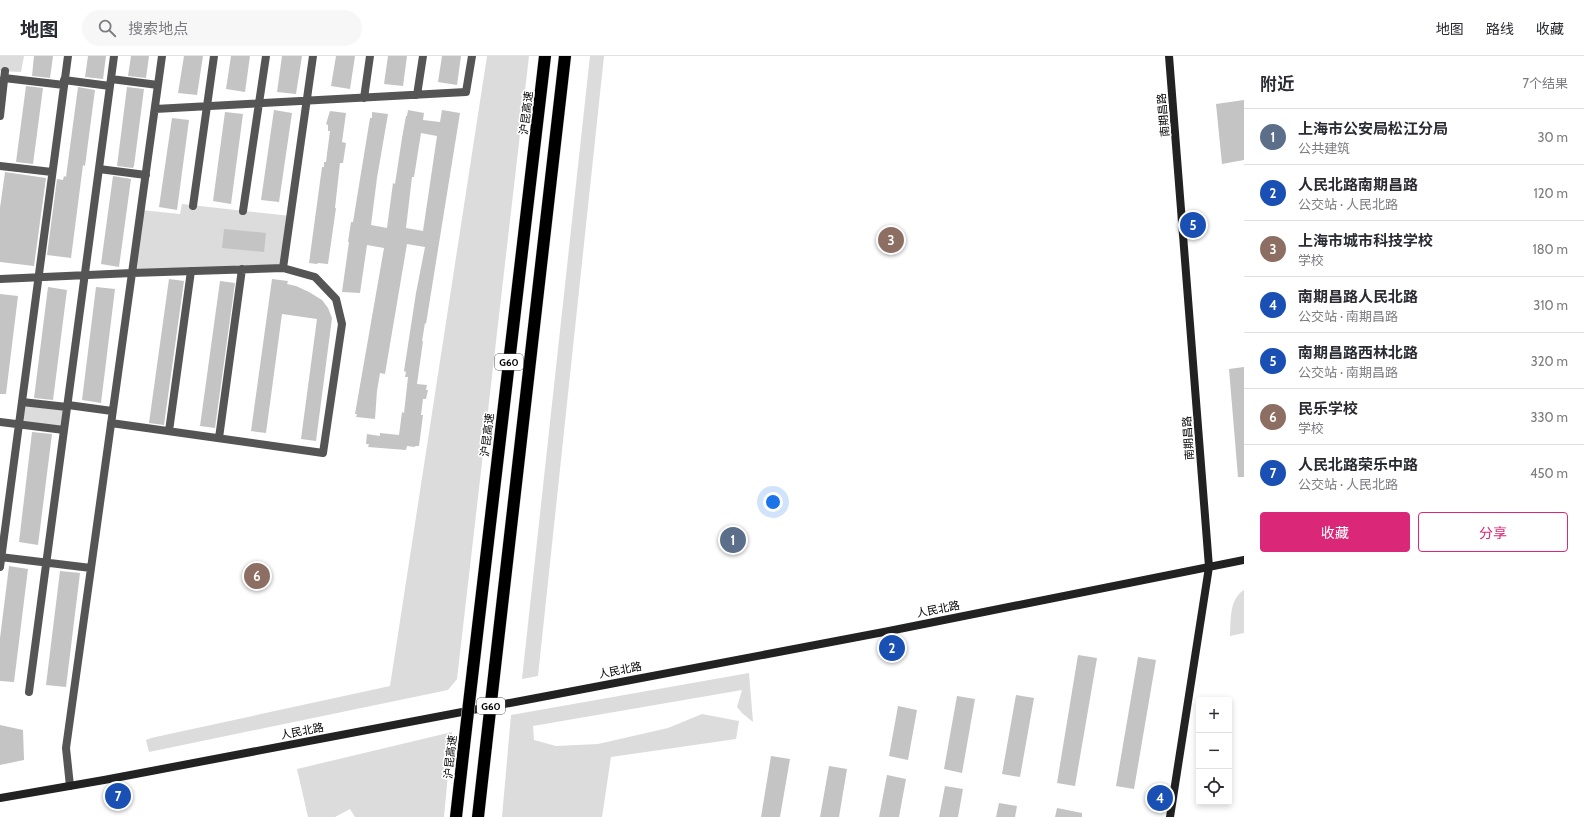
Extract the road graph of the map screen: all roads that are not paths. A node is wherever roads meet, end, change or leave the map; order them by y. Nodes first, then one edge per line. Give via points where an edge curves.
1 (68, 56) edge
2 (114, 56) edge
3 (162, 56) edge
4 (214, 56) edge
5 (266, 56) edge
6 (313, 56) edge
7 (370, 56) edge
8 (423, 56) edge
9 (472, 56) edge
10 (546, 56) edge
11 (565, 56) edge
12 (1169, 56) edge
13 (111, 82) junction
14 (64, 83) junction
15 (158, 85) junction
16 (417, 95) junction
17 (364, 98) junction
18 (307, 101) junction
19 (259, 103) junction
20 (207, 106) junction
21 (155, 109) junction
22 (0, 116) edge
23 (0, 166) edge
24 (99, 169) junction
25 (52, 172) junction
26 (146, 175) junction
27 (193, 206) dead end
28 (243, 211) dead end
29 (283, 268) junction
30 (242, 269) junction
31 (191, 271) junction
32 (132, 273) junction
33 (85, 275) junction
34 (39, 277) junction
35 (0, 279) edge
36 (22, 402) junction
37 (67, 406) junction
38 (112, 411) junction
39 (0, 422) edge
40 (111, 423) junction
41 (19, 424) junction
42 (64, 430) junction
43 (168, 431) junction
44 (219, 438) junction
45 (1, 557) edge
46 (1244, 560) edge
47 (47, 562) junction
48 (0, 567) edge
49 (1209, 567) junction
50 (91, 568) junction
51 (29, 692) dead end
52 (70, 786) junction
53 (0, 798) edge
54 (456, 817) edge
55 (478, 817) edge
56 (1170, 817) edge

1 - 14 street
2 - 13 street
3 - 15 street
4 - 20 street
5 - 19 street
6 - 18 street
7 - 17 street
8 - 16 street
9 - 16 street via 466,92
10 - 54 highway, 沪昆高速 / G60, bridge
11 - 55 highway, G60, bridge
12 - 49 main road, 南期昌路
13 - 14 street
13 - 15 street
13 - 24 street
14 - 22 street via 5,75
14 - 25 street
15 - 21 street
16 - 17 street
17 - 18 street
18 - 19 street
18 - 29 street
19 - 20 street
19 - 28 street
20 - 21 street
20 - 27 street
21 - 26 street
23 - 25 street
24 - 26 street
24 - 33 street
25 - 34 street
26 - 32 street
29 - 30 street
29 - 44 street via 315,277 336,299 342,324 323,453
30 - 31 street
30 - 44 street
31 - 32 street
31 - 43 street
32 - 33 street
32 - 38 street
33 - 34 street
33 - 37 street
34 - 35 street
34 - 36 street
36 - 37 street
36 - 41 street
37 - 38 street
37 - 42 street
38 - 40 street
39 - 41 street
40 - 43 street
40 - 50 street
41 - 42 street
41 - 45 street
42 - 47 street
43 - 44 street
45 - 47 street
45 - 48 street
46 - 49 main road, 人民北路
47 - 50 street
47 - 51 street
49 - 52 main road, 人民北路 via 889,631
49 - 56 main road, 南期昌路
50 - 52 street via 66,748
52 - 53 main road, 人民北路

